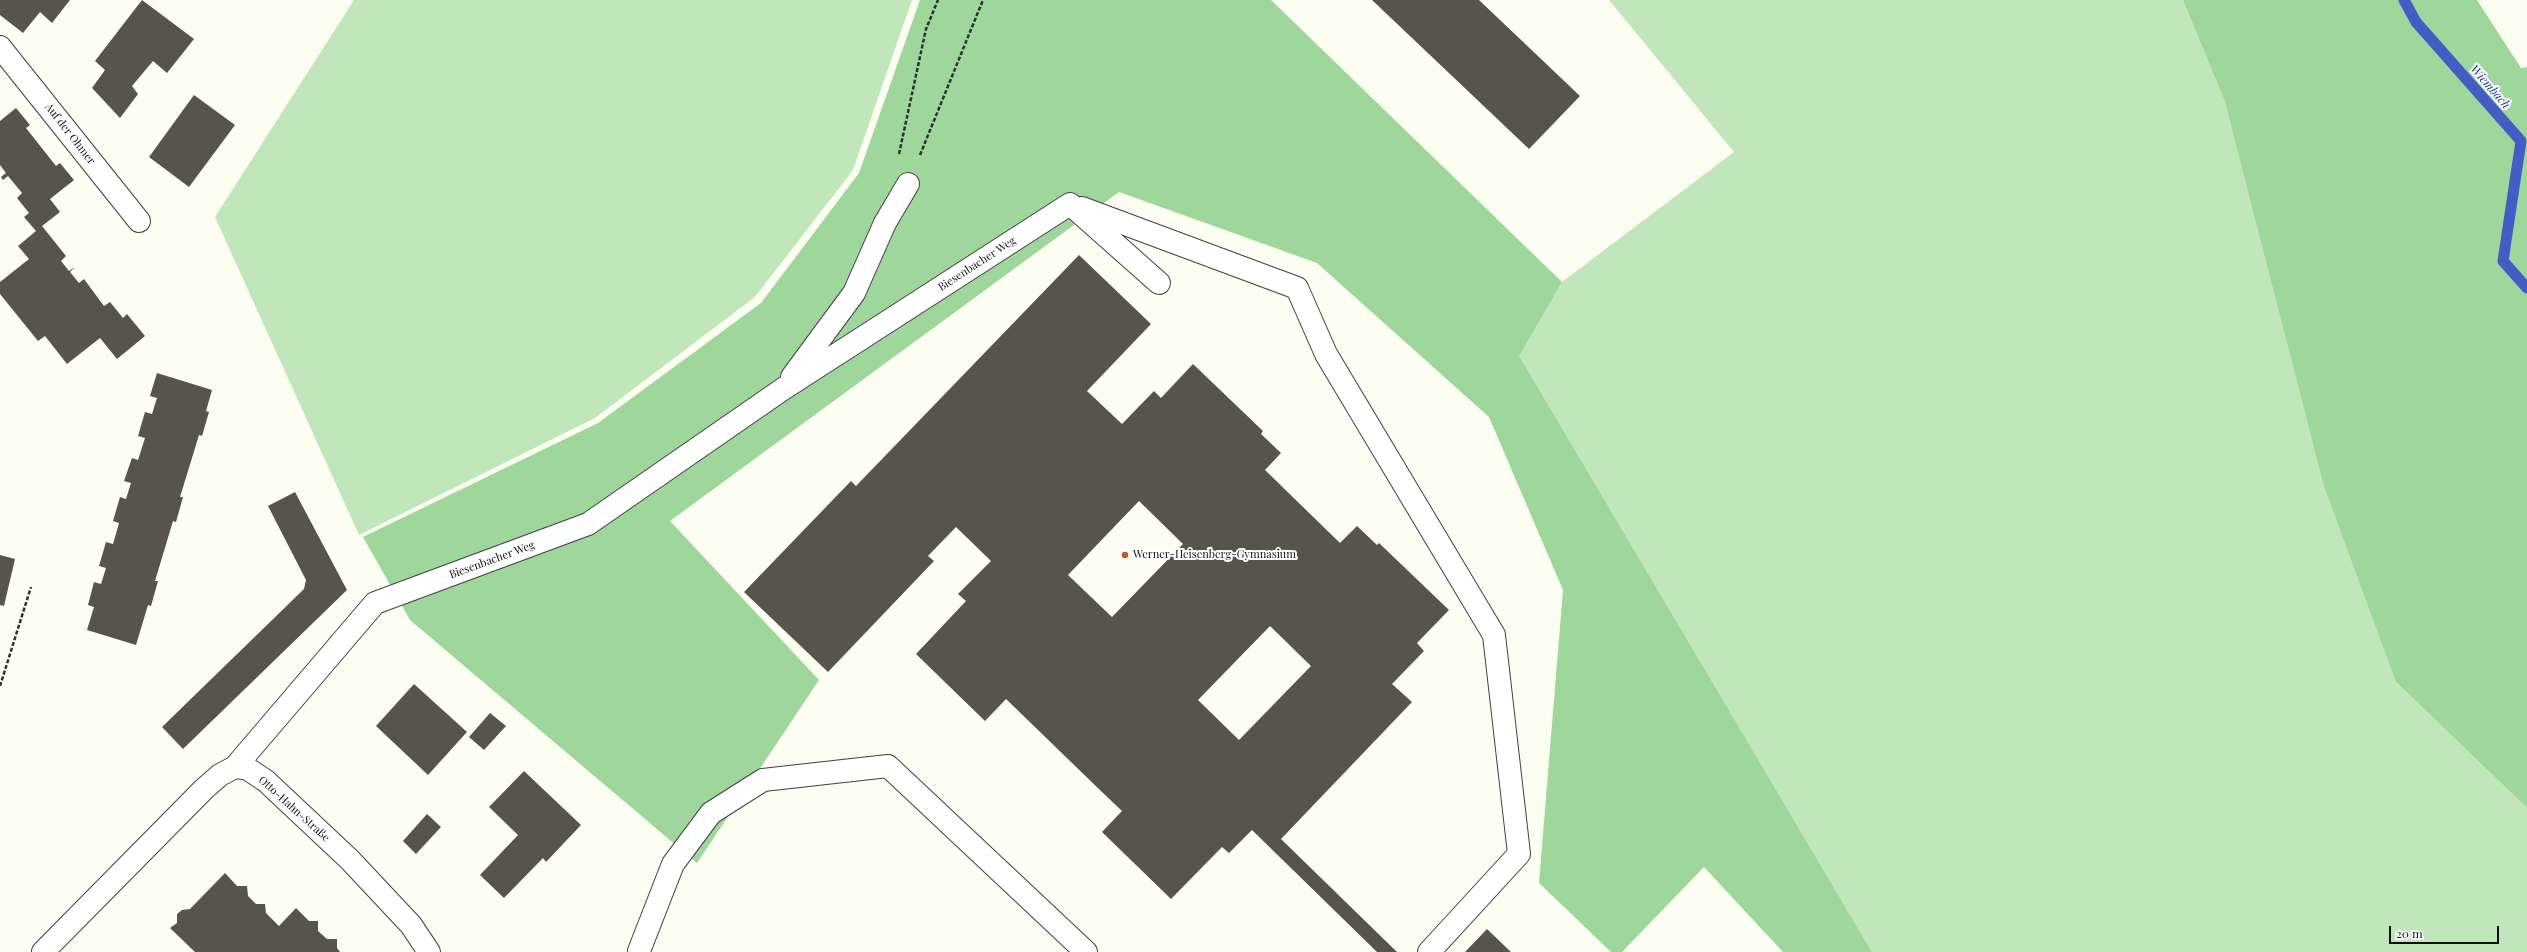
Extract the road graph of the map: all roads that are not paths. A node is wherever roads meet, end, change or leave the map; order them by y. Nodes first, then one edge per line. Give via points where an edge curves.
1 (0, 47) edge
2 (908, 184) road end
3 (1070, 204) junction
4 (139, 221) dead end
5 (1159, 283) dead end
6 (783, 389) junction
7 (236, 767) junction
8 (43, 952) edge
9 (429, 952) edge
10 (642, 952) edge
11 (1086, 952) edge
12 (1429, 952) edge

1 - 4 street, Auf der Ohmer
2 - 6 street, Biesenbacher Weg via 885,223 854,293
3 - 5 street
3 - 6 street, Biesenbacher Weg
3 - 12 street via 1297,288 1326,354 1494,635 1519,854
6 - 7 street, Biesenbacher Weg via 588,524 375,603
7 - 8 street via 204,789
7 - 9 street, Otto-Hahn-Straße via 248,769 266,781 350,860 411,925
10 - 11 street via 673,864 711,813 763,780 888,766

